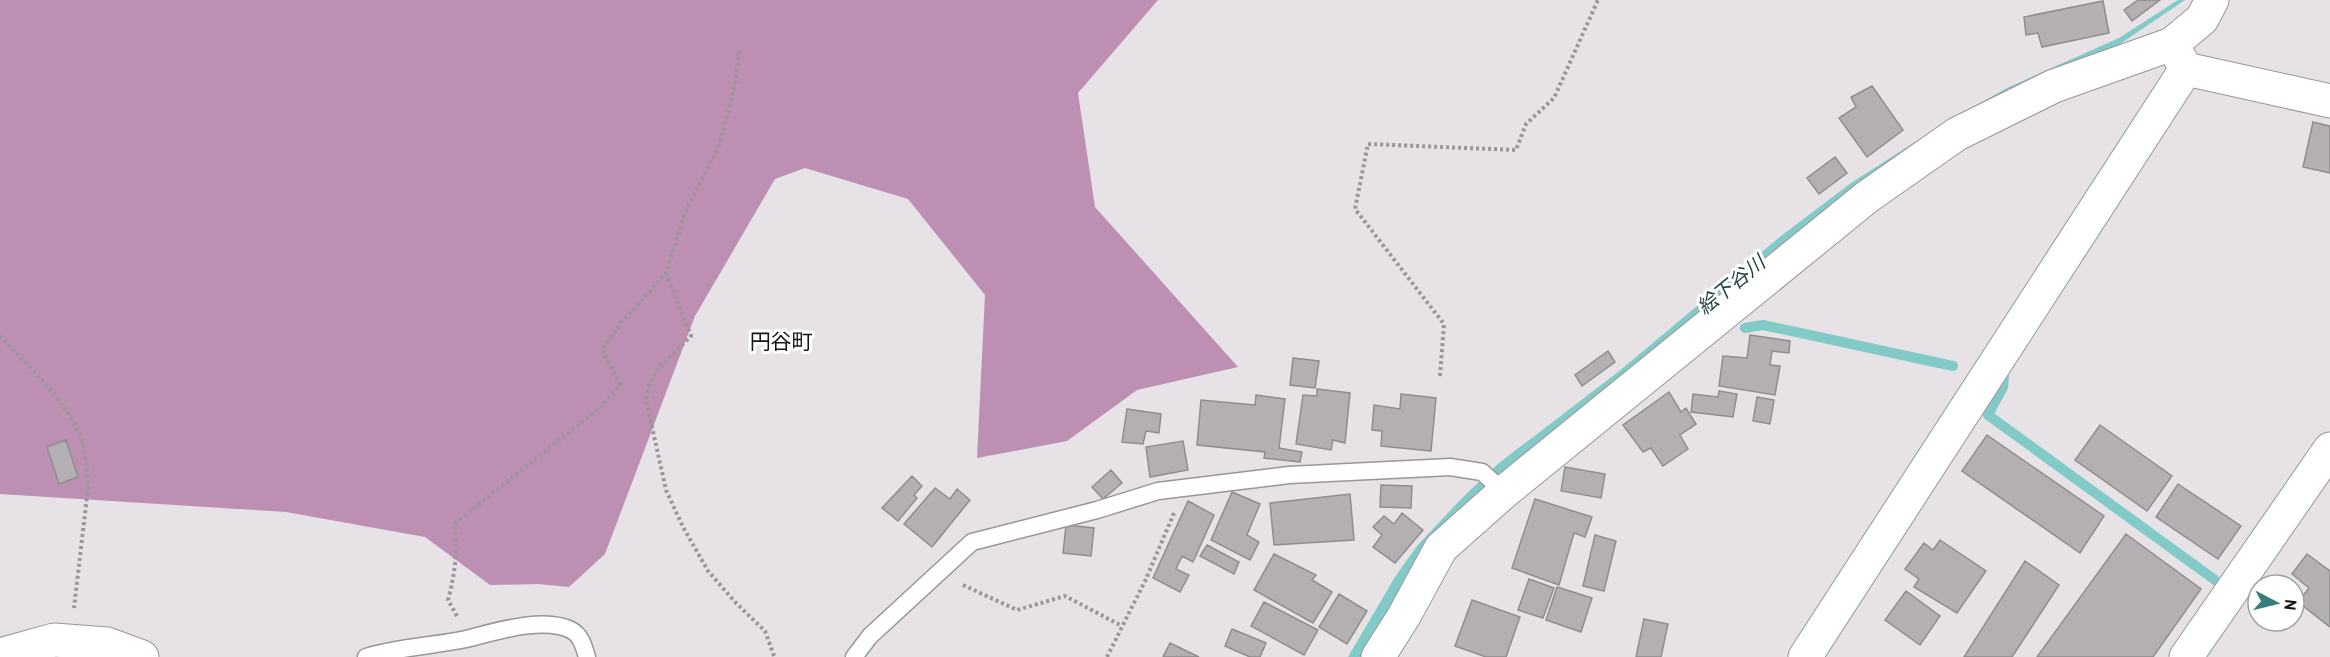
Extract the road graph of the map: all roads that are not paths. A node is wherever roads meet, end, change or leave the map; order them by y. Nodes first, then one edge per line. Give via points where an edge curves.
1 (2212, 0) edge
2 (2179, 57) junction
3 (2330, 101) edge
4 (2330, 449) edge
5 (1504, 492) junction
6 (0, 655) edge
7 (849, 656) edge
8 (142, 657) edge
9 (366, 657) edge
10 (587, 657) edge
11 (1378, 657) edge
12 (1806, 657) edge
13 (2186, 657) edge

1 - 2 street
2 - 3 street
2 - 5 street via 2054,86 1957,134 1868,197
2 - 12 street
4 - 13 street
5 - 7 lane via 1482,472 1450,467 1289,475 1158,491 972,542
5 - 11 street via 1441,548
6 - 8 street via 54,640 106,644
9 - 10 lane via 508,627 557,625 573,631

